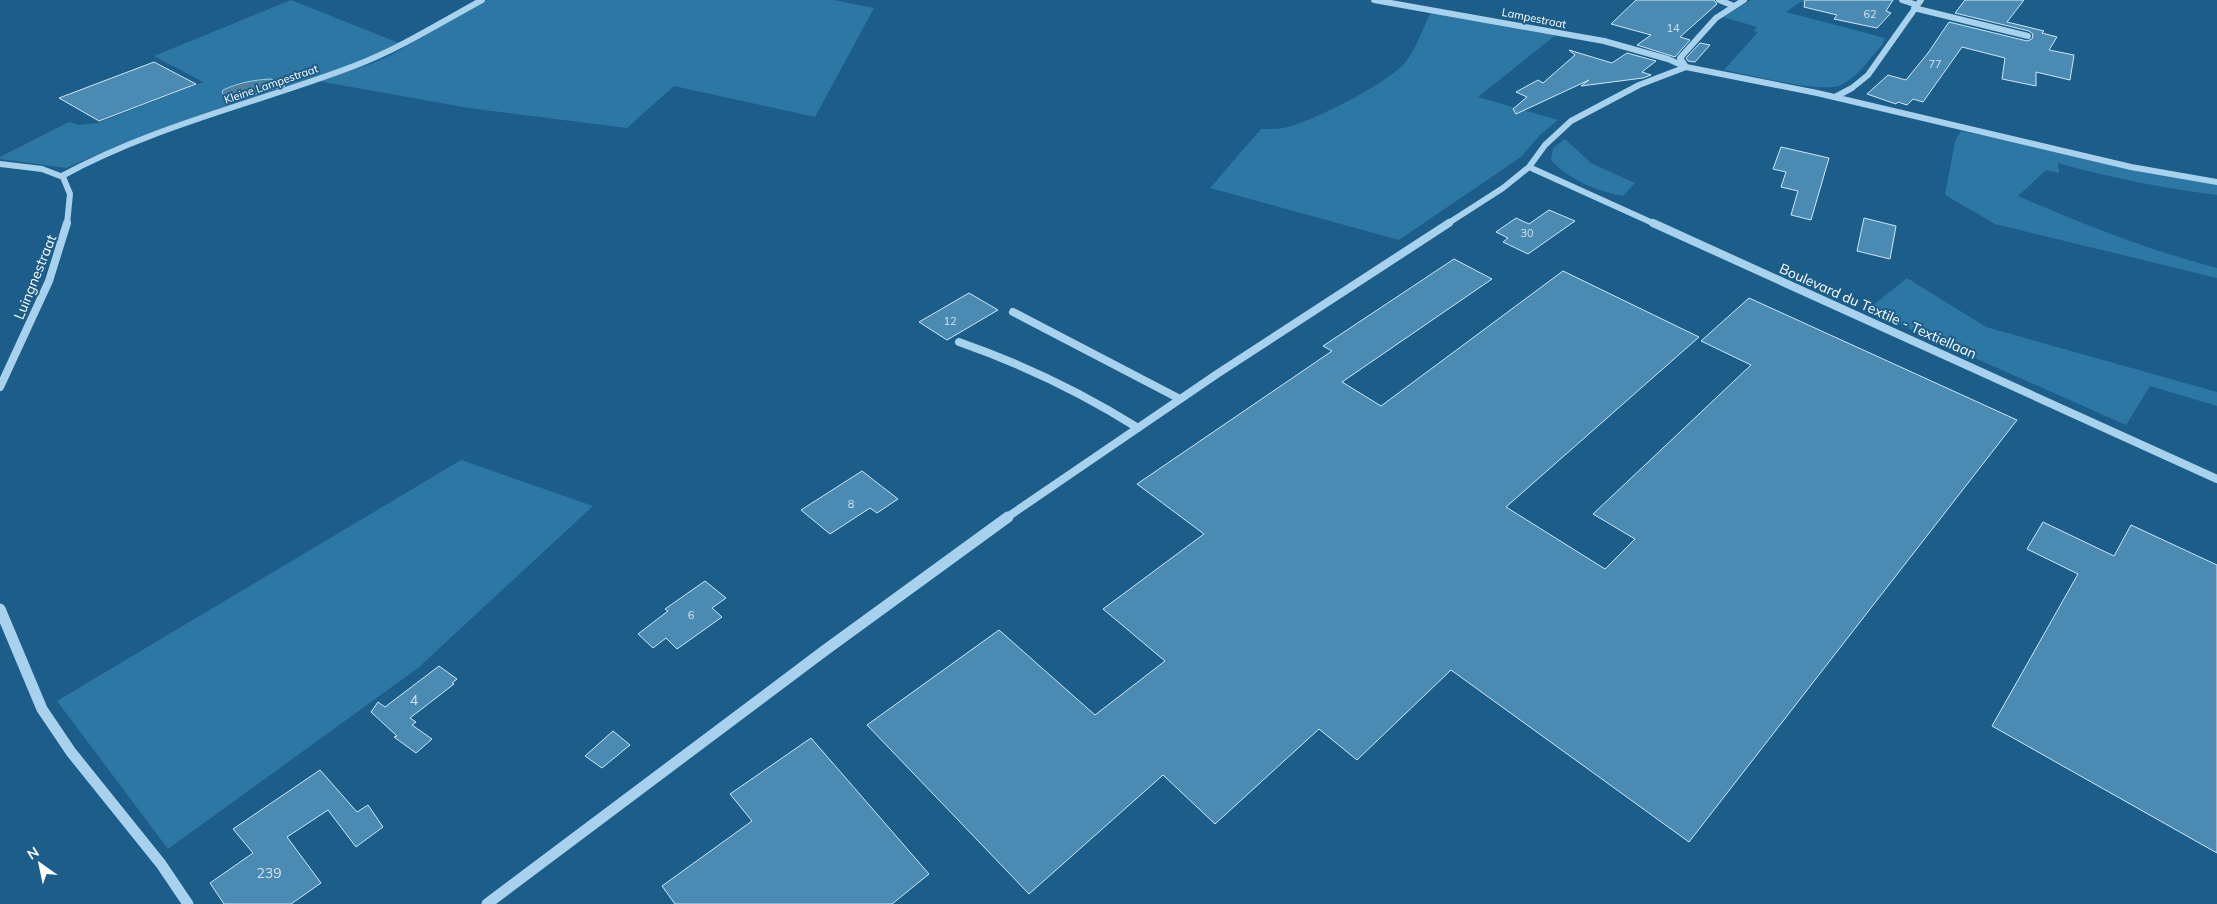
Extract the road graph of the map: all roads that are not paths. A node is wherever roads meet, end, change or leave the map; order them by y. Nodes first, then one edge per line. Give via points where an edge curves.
1 (482, 0) edge
2 (1374, 0) edge
3 (1719, 0) edge
4 (1744, 0) edge
5 (1902, 0) edge
6 (1917, 4) edge
7 (1734, 6) junction
8 (2028, 36) dead end
9 (1686, 67) junction
10 (1835, 97) junction
11 (0, 164) edge
12 (1529, 167) junction
13 (62, 176) junction
14 (2217, 182) edge
15 (1013, 312) dead end
16 (959, 342) dead end
17 (0, 387) edge
18 (1180, 399) junction
19 (1138, 428) junction
20 (2217, 479) edge
21 (0, 608) edge
22 (188, 904) edge
23 (487, 904) edge

1 - 13 street, Kleine Lampestraat via 376,57 121,147
2 - 9 street, Lampestraat via 1604,41
3 - 7 street
4 - 7 street
5 - 6 street
6 - 8 street
6 - 10 street via 1868,75
7 - 9 street via 1716,18 1680,58
9 - 10 street, Lampestraat
9 - 12 street via 1639,85 1571,121 1545,145
10 - 14 street, Lampestraat via 2113,163
11 - 13 street via 50,171
12 - 18 street via 1503,188
12 - 20 street, Boulevard du Textile - Textiellaan
13 - 17 street, Luingnestraat via 70,196 66,235 34,317
15 - 18 street
16 - 19 street via 998,355 1094,402
18 - 19 street
19 - 23 street via 937,568
21 - 22 street via 42,709 71,752 161,864

